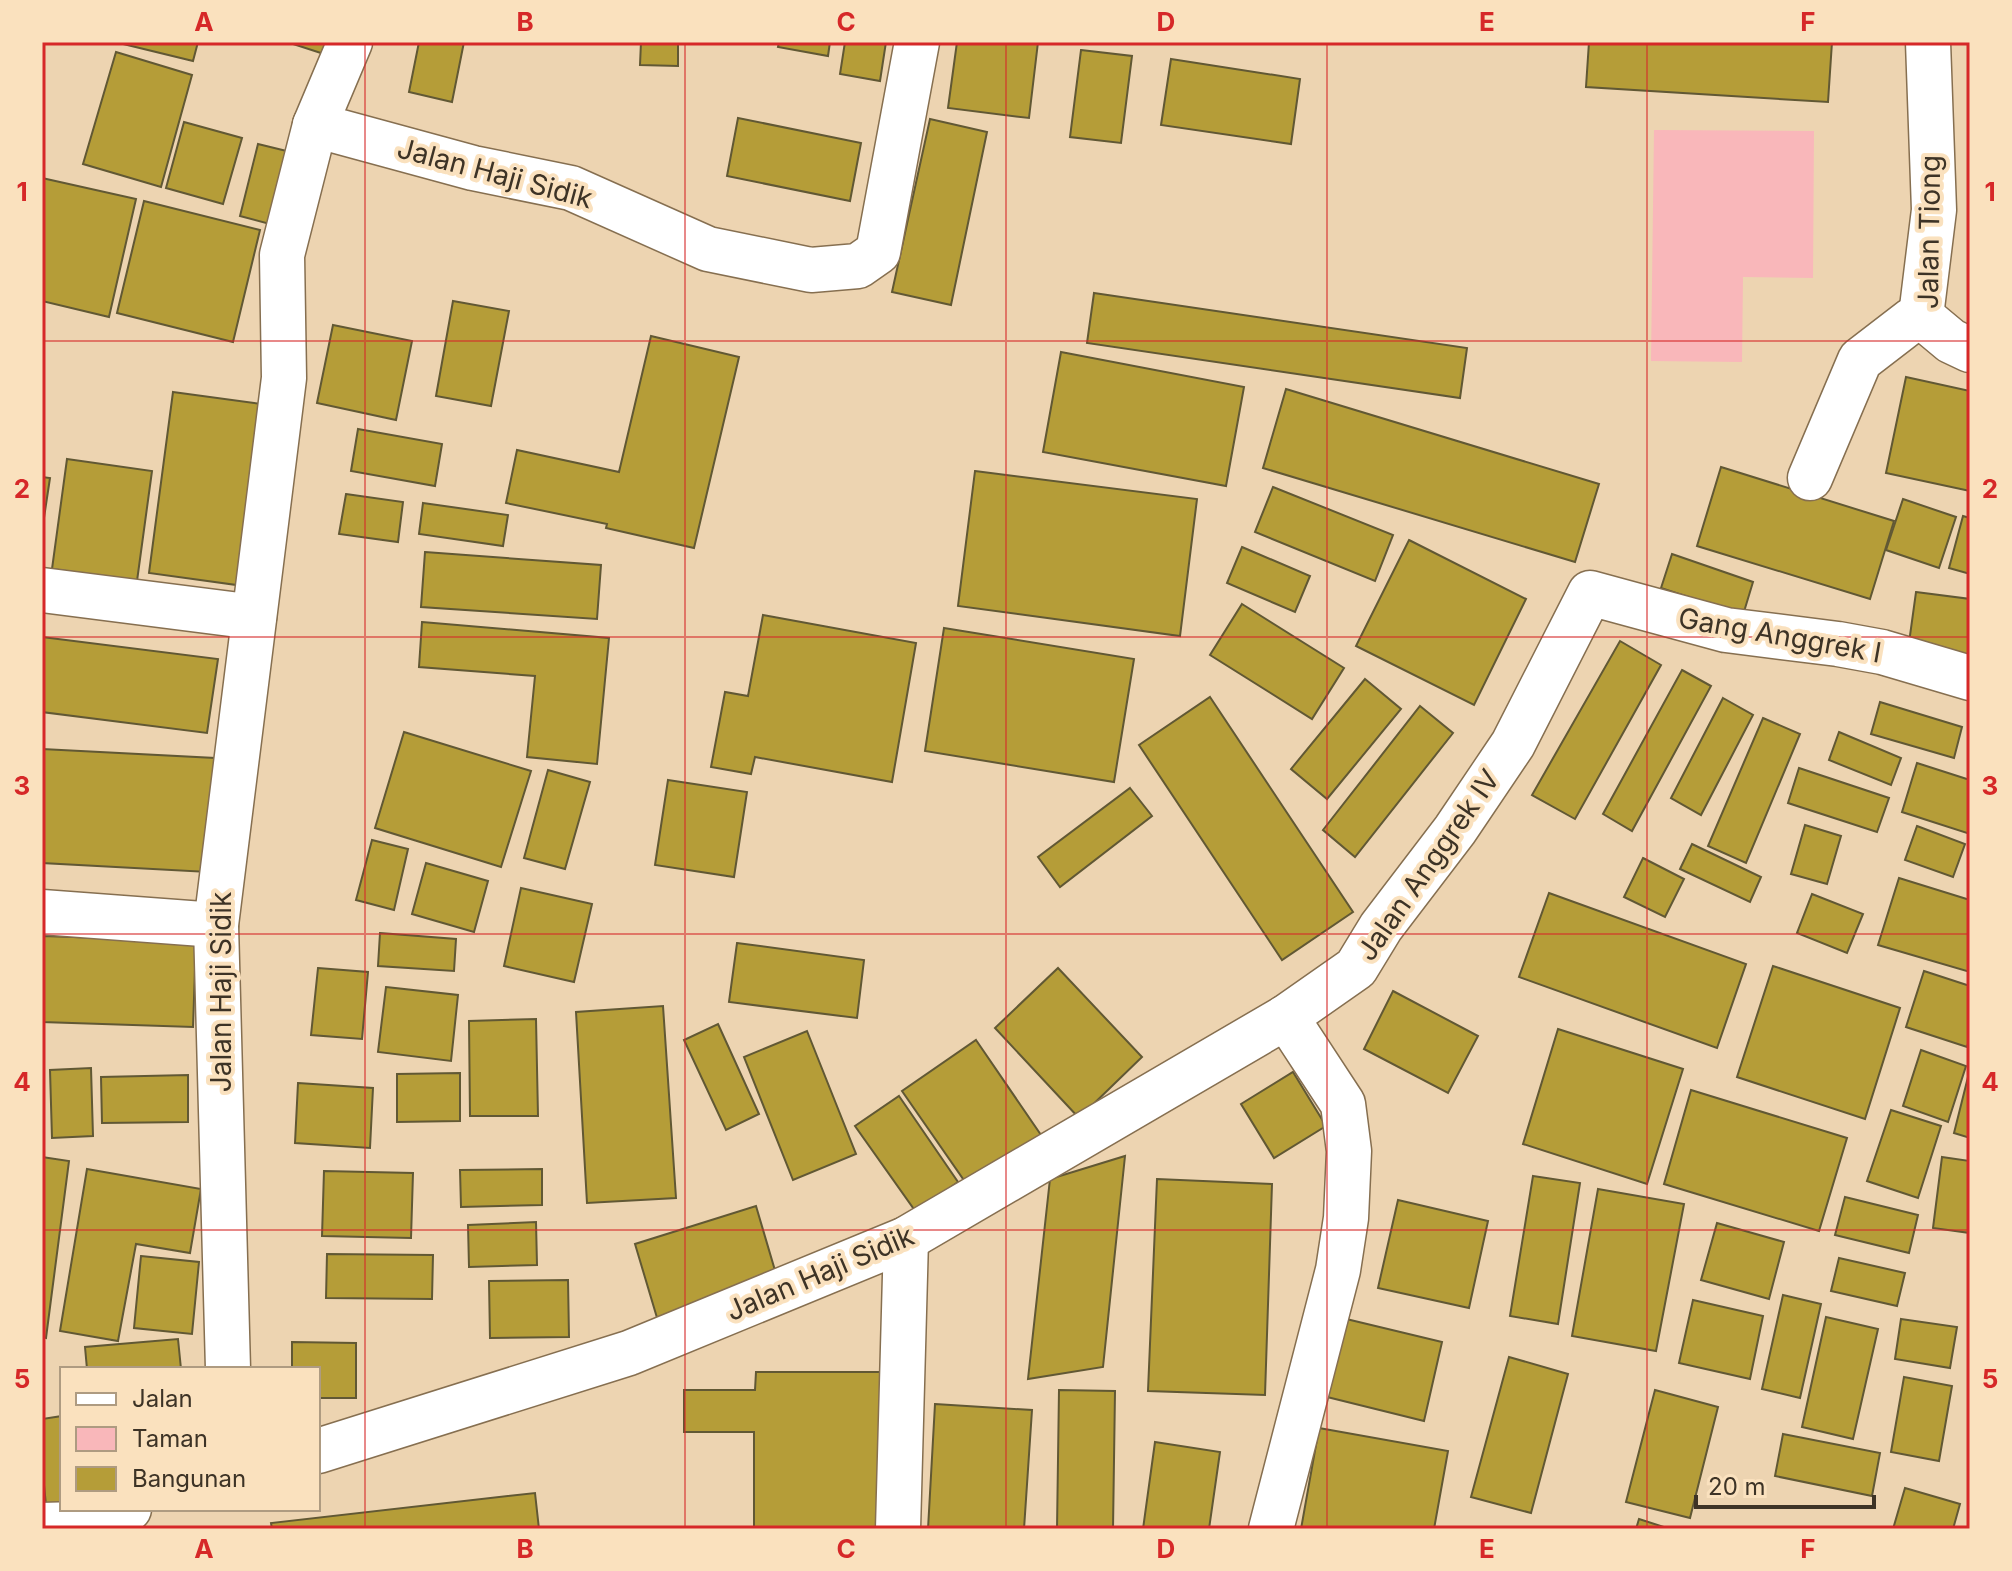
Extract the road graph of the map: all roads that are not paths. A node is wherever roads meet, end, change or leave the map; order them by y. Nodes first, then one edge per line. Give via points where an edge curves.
1 (350, 42) edge
2 (917, 42) edge
3 (1928, 42) edge
4 (315, 125) junction
5 (1921, 316) junction
6 (1970, 350) edge
7 (1810, 478) dead end
8 (42, 590) edge
9 (1590, 593) joint
10 (254, 617) junction
11 (1970, 678) edge
12 (42, 912) edge
13 (216, 925) junction
14 (1286, 1017) junction
15 (906, 1239) junction
16 (228, 1367) edge
17 (320, 1450) edge
18 (122, 1511) edge
19 (66, 1526) edge
20 (898, 1529) edge
21 (1271, 1529) edge

1 - 4 street, Jalan Haji Sidik
2 - 4 street, Jalan Haji Sidik via 878,252 858,266 811,270 708,249 571,188
3 - 5 street, Jalan Tiong via 1934,210
4 - 10 street, Jalan Haji Sidik via 282,255 284,378
5 - 6 street, Jalan Tiong
5 - 7 street via 1860,360
8 - 10 street
9 - 11 street, Gang Anggrek I via 1726,630 1882,652
9 - 14 street, Jalan Anggrek IV via 1513,744 1455,830 1356,968
10 - 13 street, Jalan Haji Sidik
12 - 13 street
13 - 16 street, Jalan Haji Sidik
14 - 15 street, Jalan Haji Sidik
14 - 21 street via 1343,1104 1349,1151 1338,1270
15 - 17 street, Jalan Haji Sidik via 629,1353
15 - 20 street
18 - 19 street

